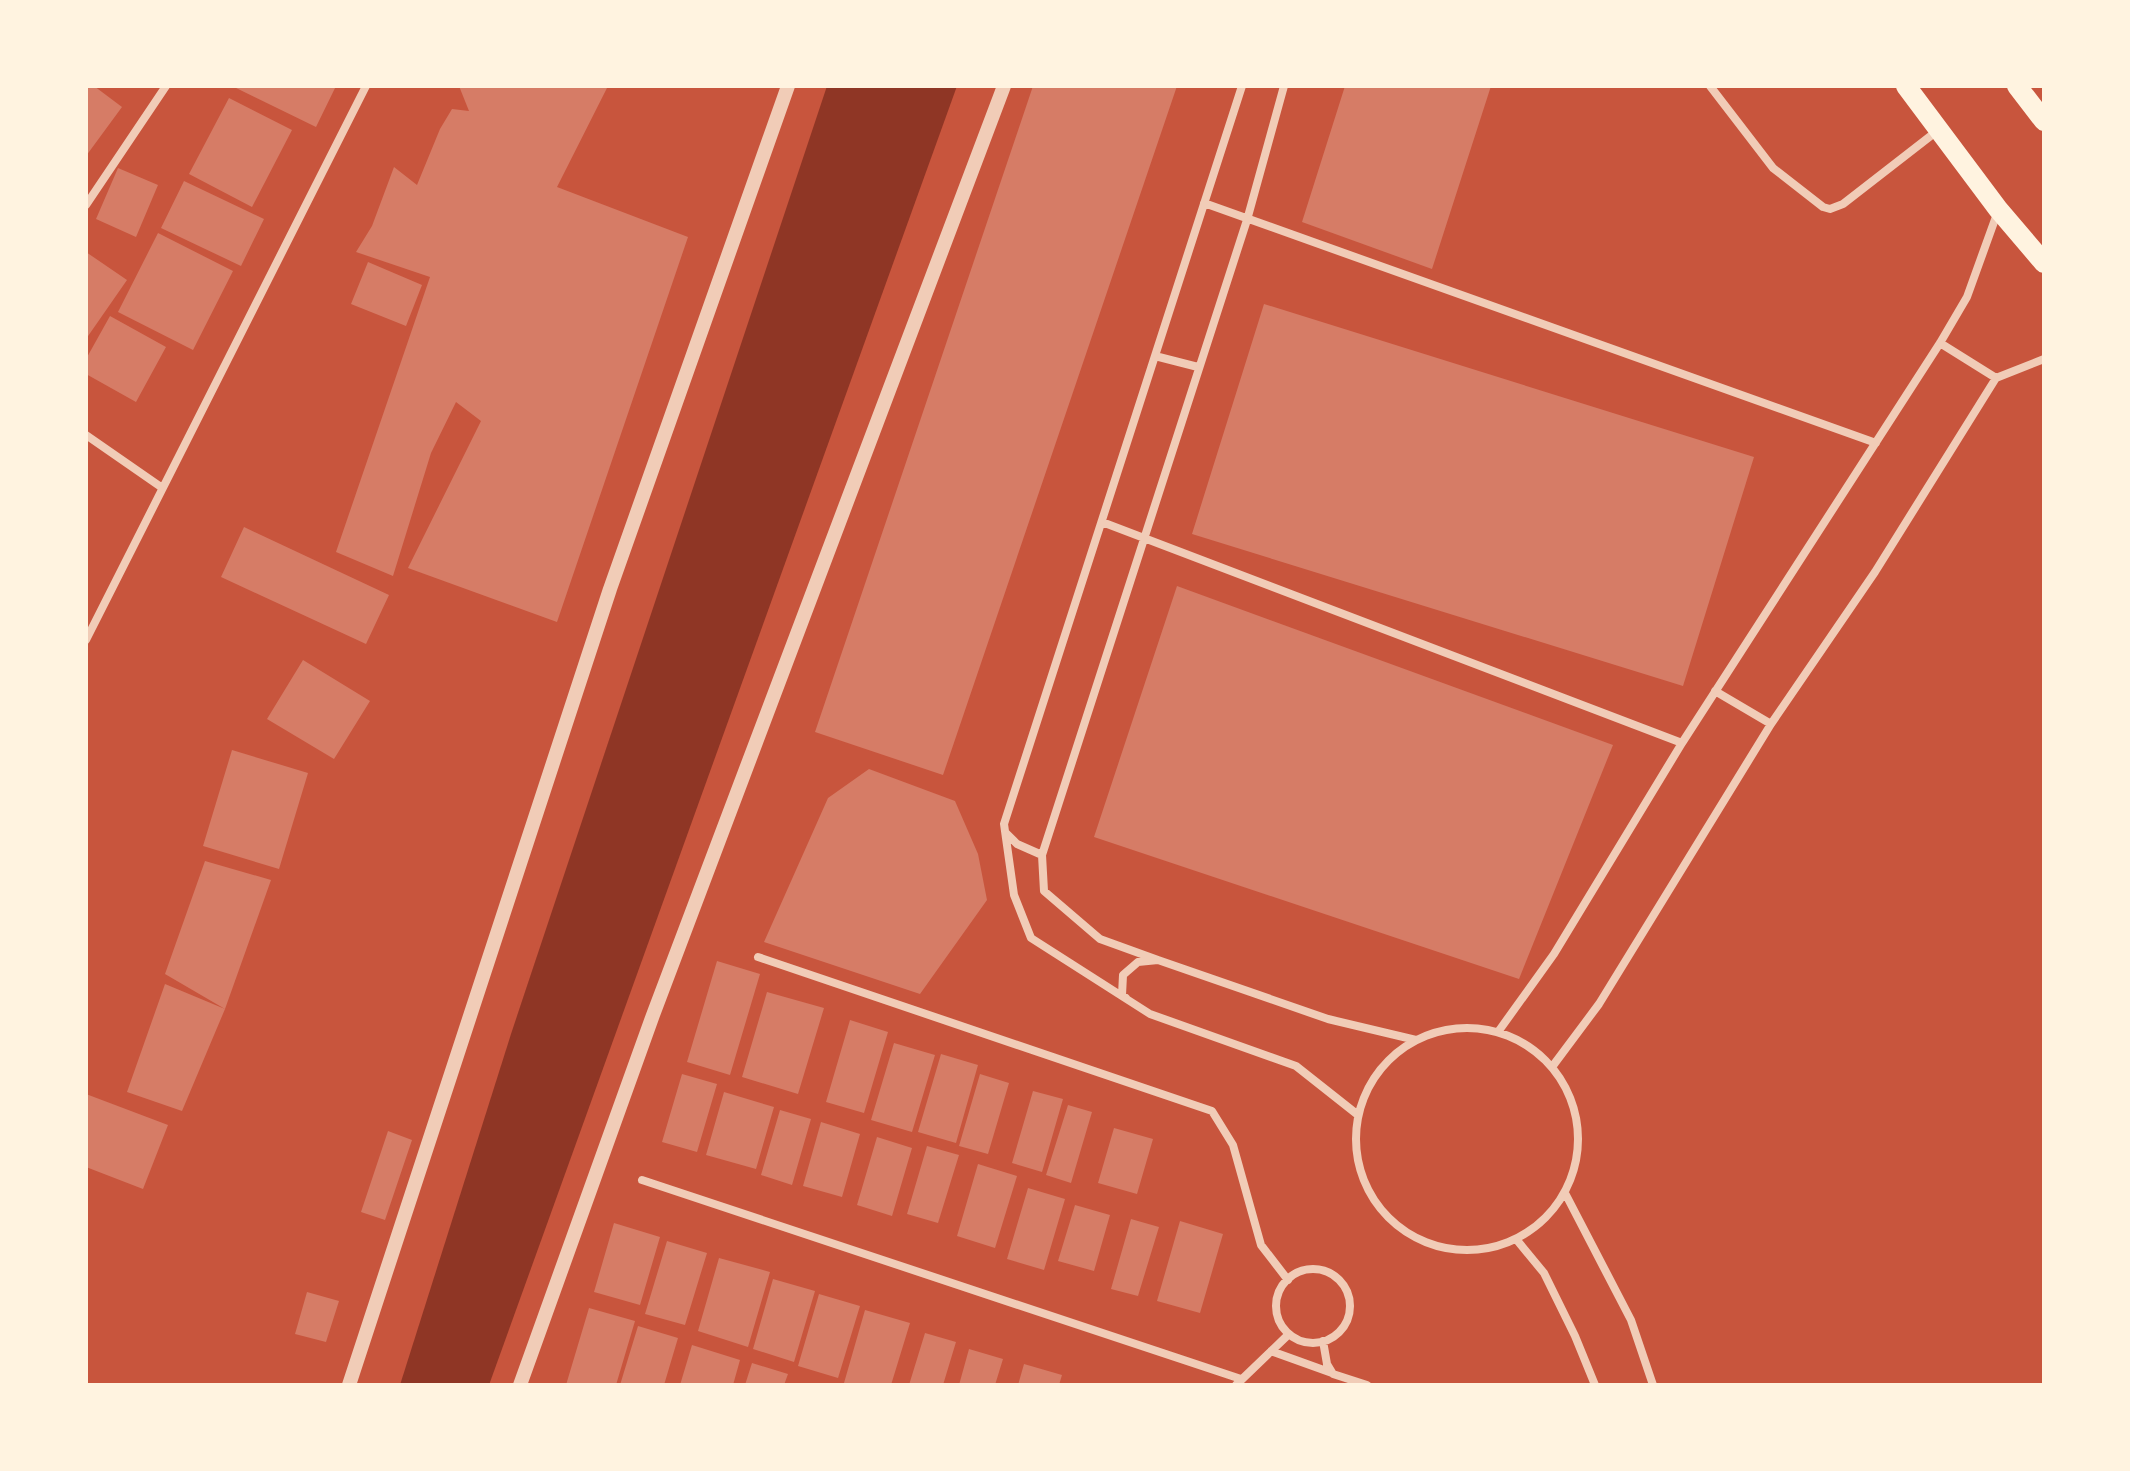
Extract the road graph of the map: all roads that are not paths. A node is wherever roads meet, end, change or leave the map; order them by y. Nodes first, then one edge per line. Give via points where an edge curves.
1 (166, 86) edge
2 (366, 86) edge
3 (788, 86) edge
4 (1004, 86) edge
5 (1242, 86) edge
6 (1284, 86) edge
7 (1710, 86) edge
8 (1906, 86) edge
9 (2017, 86) edge
10 (2044, 121) edge
11 (1940, 129) junction
12 (90, 192) edge
13 (1204, 203) junction
14 (86, 205) edge
15 (1998, 209) junction
16 (1247, 220) junction
17 (2044, 263) edge
18 (1940, 343) junction
19 (1155, 356) junction
20 (2044, 359) edge
21 (1198, 367) junction
22 (1996, 378) junction
23 (86, 435) edge
24 (1876, 443) junction
25 (161, 487) junction
26 (1102, 522) junction
27 (1144, 536) junction
28 (86, 640) edge
29 (1715, 691) junction
30 (1771, 724) junction
31 (1682, 743) junction
32 (1004, 824) junction
33 (1042, 855) junction
34 (758, 957) dead end
35 (1158, 960) junction
36 (1150, 1014) junction
37 (1498, 1032) junction
38 (1416, 1040) junction
39 (1552, 1067) junction
40 (1358, 1115) junction
41 (642, 1180) dead end
42 (1565, 1193) junction
43 (1516, 1239) junction
44 (1288, 1280) junction
45 (1289, 1334) junction
46 (1323, 1341) junction
47 (1271, 1351) junction
48 (1333, 1374) junction
49 (1238, 1382) edge
50 (349, 1385) edge
51 (520, 1385) edge
52 (1367, 1385) edge
53 (1595, 1385) edge
54 (1653, 1385) edge

1 - 12 street
2 - 25 street
3 - 50 street via 610,589
4 - 51 street via 653,1015
5 - 13 street
6 - 16 street
7 - 11 street via 1773,168 1830,209
8 - 11 main road
9 - 10 main road
11 - 15 main road
12 - 14 street
13 - 16 street
13 - 19 street
15 - 17 main road
15 - 18 street via 1967,297
16 - 21 street
16 - 24 street
18 - 22 street
18 - 24 street
19 - 21 street
19 - 26 street
20 - 22 street
21 - 27 street
22 - 30 street via 1875,572
23 - 25 street
24 - 29 street
25 - 28 street
26 - 27 street
26 - 32 street
27 - 31 street
27 - 33 street
29 - 30 street
29 - 31 street
30 - 39 street via 1599,1004
31 - 37 street via 1554,954
32 - 33 street via 1017,844
32 - 36 street via 1014,895 1031,938
33 - 35 street via 1044,891 1100,939
34 - 44 street via 1212,1111 1233,1145 1261,1245
35 - 36 street via 1138,962 1123,975 1122,995
35 - 38 street via 1328,1019
36 - 40 street via 1296,1066
37 - 38 street via 1444,1030
37 - 39 street via 1528,1046
38 - 40 street via 1375,1075
39 - 42 street via 1571,1099 1579,1137 1576,1166
40 - 43 street via 1358,1165 1374,1202 1403,1230 1439,1247 1478,1250
41 - 49 street
42 - 43 street via 1544,1220
42 - 54 street via 1631,1320
43 - 53 street via 1544,1273
44 - 45 street via 1280,1289 1276,1313
44 - 46 street via 1310,1270 1323,1271 1342,1284 1348,1317 1343,1328
45 - 46 street via 1311,1343
45 - 47 street
46 - 48 street
47 - 48 street
47 - 49 street
48 - 52 street

